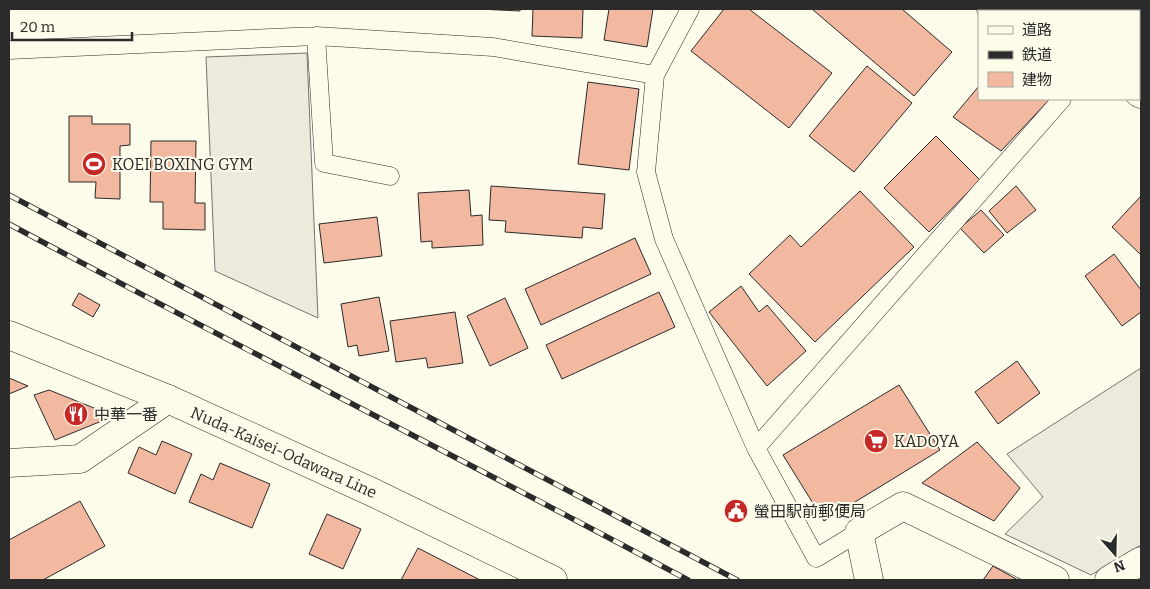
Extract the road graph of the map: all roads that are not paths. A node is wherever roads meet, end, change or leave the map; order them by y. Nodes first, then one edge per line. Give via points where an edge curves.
1 (690, 9) edge
2 (316, 36) junction
3 (9, 50) edge
4 (655, 75) junction
5 (1061, 100) edge
6 (390, 176) dead end
7 (9, 335) edge
8 (168, 399) junction
9 (756, 448) junction
10 (9, 463) edge
11 (859, 532) junction
12 (1141, 561) edge
13 (553, 580) edge
14 (869, 580) edge
15 (1055, 580) edge
16 (1109, 580) edge

1 - 4 lane
2 - 3 lane
2 - 4 lane via 493,48
2 - 6 lane via 324,163
4 - 9 lane via 646,172 664,239
5 - 9 lane
7 - 8 main road, Nuda-Kaisei-Odawara Line
8 - 10 main road via 80,459
8 - 13 main road, Nuda-Kaisei-Odawara Line via 374,493
9 - 11 lane via 816,558
11 - 14 main road
11 - 15 main road via 903,506
12 - 16 main road

